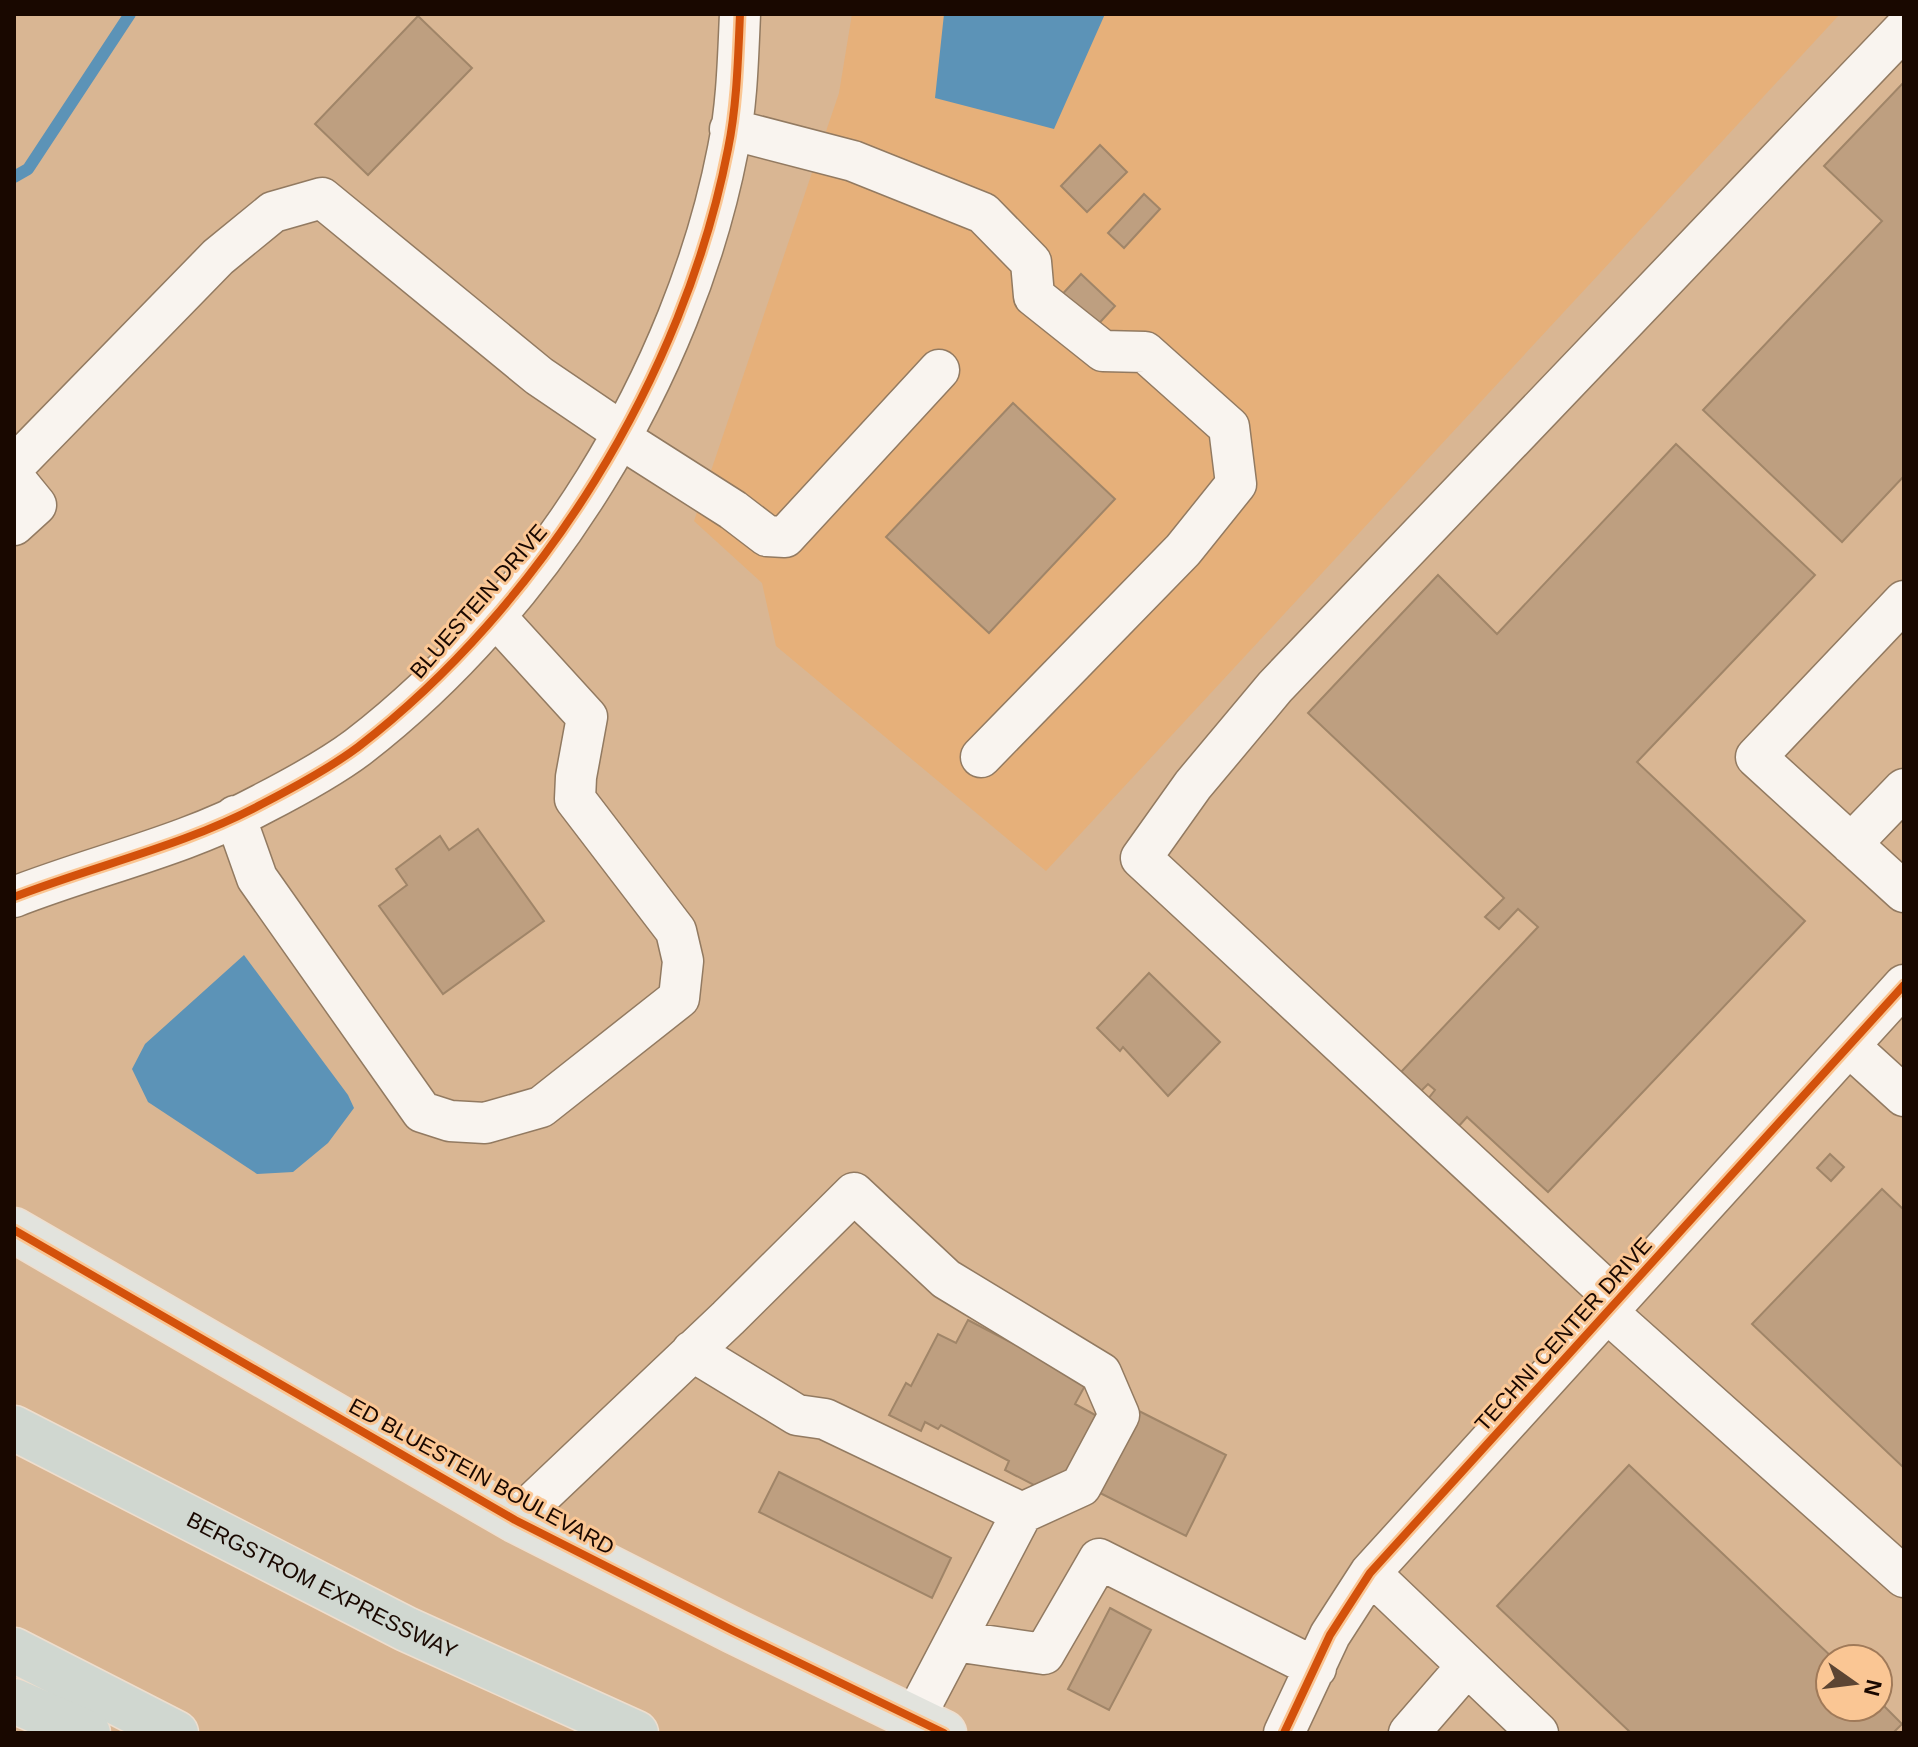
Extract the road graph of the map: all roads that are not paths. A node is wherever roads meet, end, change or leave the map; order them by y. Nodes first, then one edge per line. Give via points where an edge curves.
1 (740, 14) edge
2 (1904, 29) edge
3 (730, 129) junction
4 (939, 370) dead end
5 (622, 435) junction
6 (14, 466) edge
7 (14, 478) edge
8 (14, 525) edge
9 (1904, 601) edge
10 (494, 615) junction
11 (981, 757) dead end
12 (1904, 789) edge
13 (235, 816) junction
14 (1851, 844) junction
15 (1904, 892) edge
16 (14, 897) edge
17 (1904, 985) edge
18 (1849, 1046) junction
19 (1904, 1096) edge
20 (14, 1230) edge
21 (1612, 1306) junction
22 (692, 1351) junction
23 (14, 1428) edge
24 (1022, 1513) junction
25 (515, 1520) junction
26 (1370, 1573) junction
27 (1904, 1577) edge
28 (955, 1641) junction
29 (14, 1650) edge
30 (1467, 1666) junction
31 (1316, 1668) junction
32 (14, 1701) edge
33 (929, 1726) edge
34 (88, 1733) edge
35 (176, 1733) edge
36 (636, 1733) edge
37 (1284, 1733) edge
38 (1409, 1733) edge
39 (1538, 1733) edge

1 - 3 street, BLUESTEIN DRIVE
2 - 21 street via 1275,687 1193,785 1141,858
3 - 5 street, BLUESTEIN DRIVE via 707,234 680,313
3 - 11 street via 853,161 983,213 1031,262 1034,296 1103,351 1145,352 1229,427 1236,484 1183,550
4 - 5 street via 785,537 767,536
5 - 6 street via 532,371 322,198 273,212 218,257
5 - 10 street, BLUESTEIN DRIVE via 563,529
7 - 8 street via 36,505
9 - 14 street via 1756,757
10 - 13 street, BLUESTEIN DRIVE via 428,688 356,748
10 - 13 street via 587,717 575,799 676,931 683,961 679,998 541,1107 485,1123 450,1121 422,1112 257,878
12 - 14 street
13 - 16 street, BLUESTEIN DRIVE via 147,853
14 - 15 street
17 - 18 street, TECHNI CENTER DRIVE
18 - 19 street
18 - 21 street, TECHNI CENTER DRIVE
20 - 25 main road, ED BLUESTEIN BOULEVARD
21 - 26 street, TECHNI CENTER DRIVE
21 - 27 street
22 - 24 street via 797,1415 825,1419
22 - 24 street via 854,1193 946,1279 1101,1373 1119,1415 1081,1486
22 - 25 street
23 - 36 highway, BERGSTROM EXPRESSWAY via 406,1629
24 - 28 street
25 - 33 main road, ED BLUESTEIN BOULEVARD
26 - 30 street
26 - 31 street, TECHNI CENTER DRIVE via 1330,1635
28 - 31 street via 1044,1654 1099,1559
28 - 33 street
29 - 35 highway
30 - 38 street
30 - 39 street
31 - 37 street, TECHNI CENTER DRIVE
32 - 34 highway

